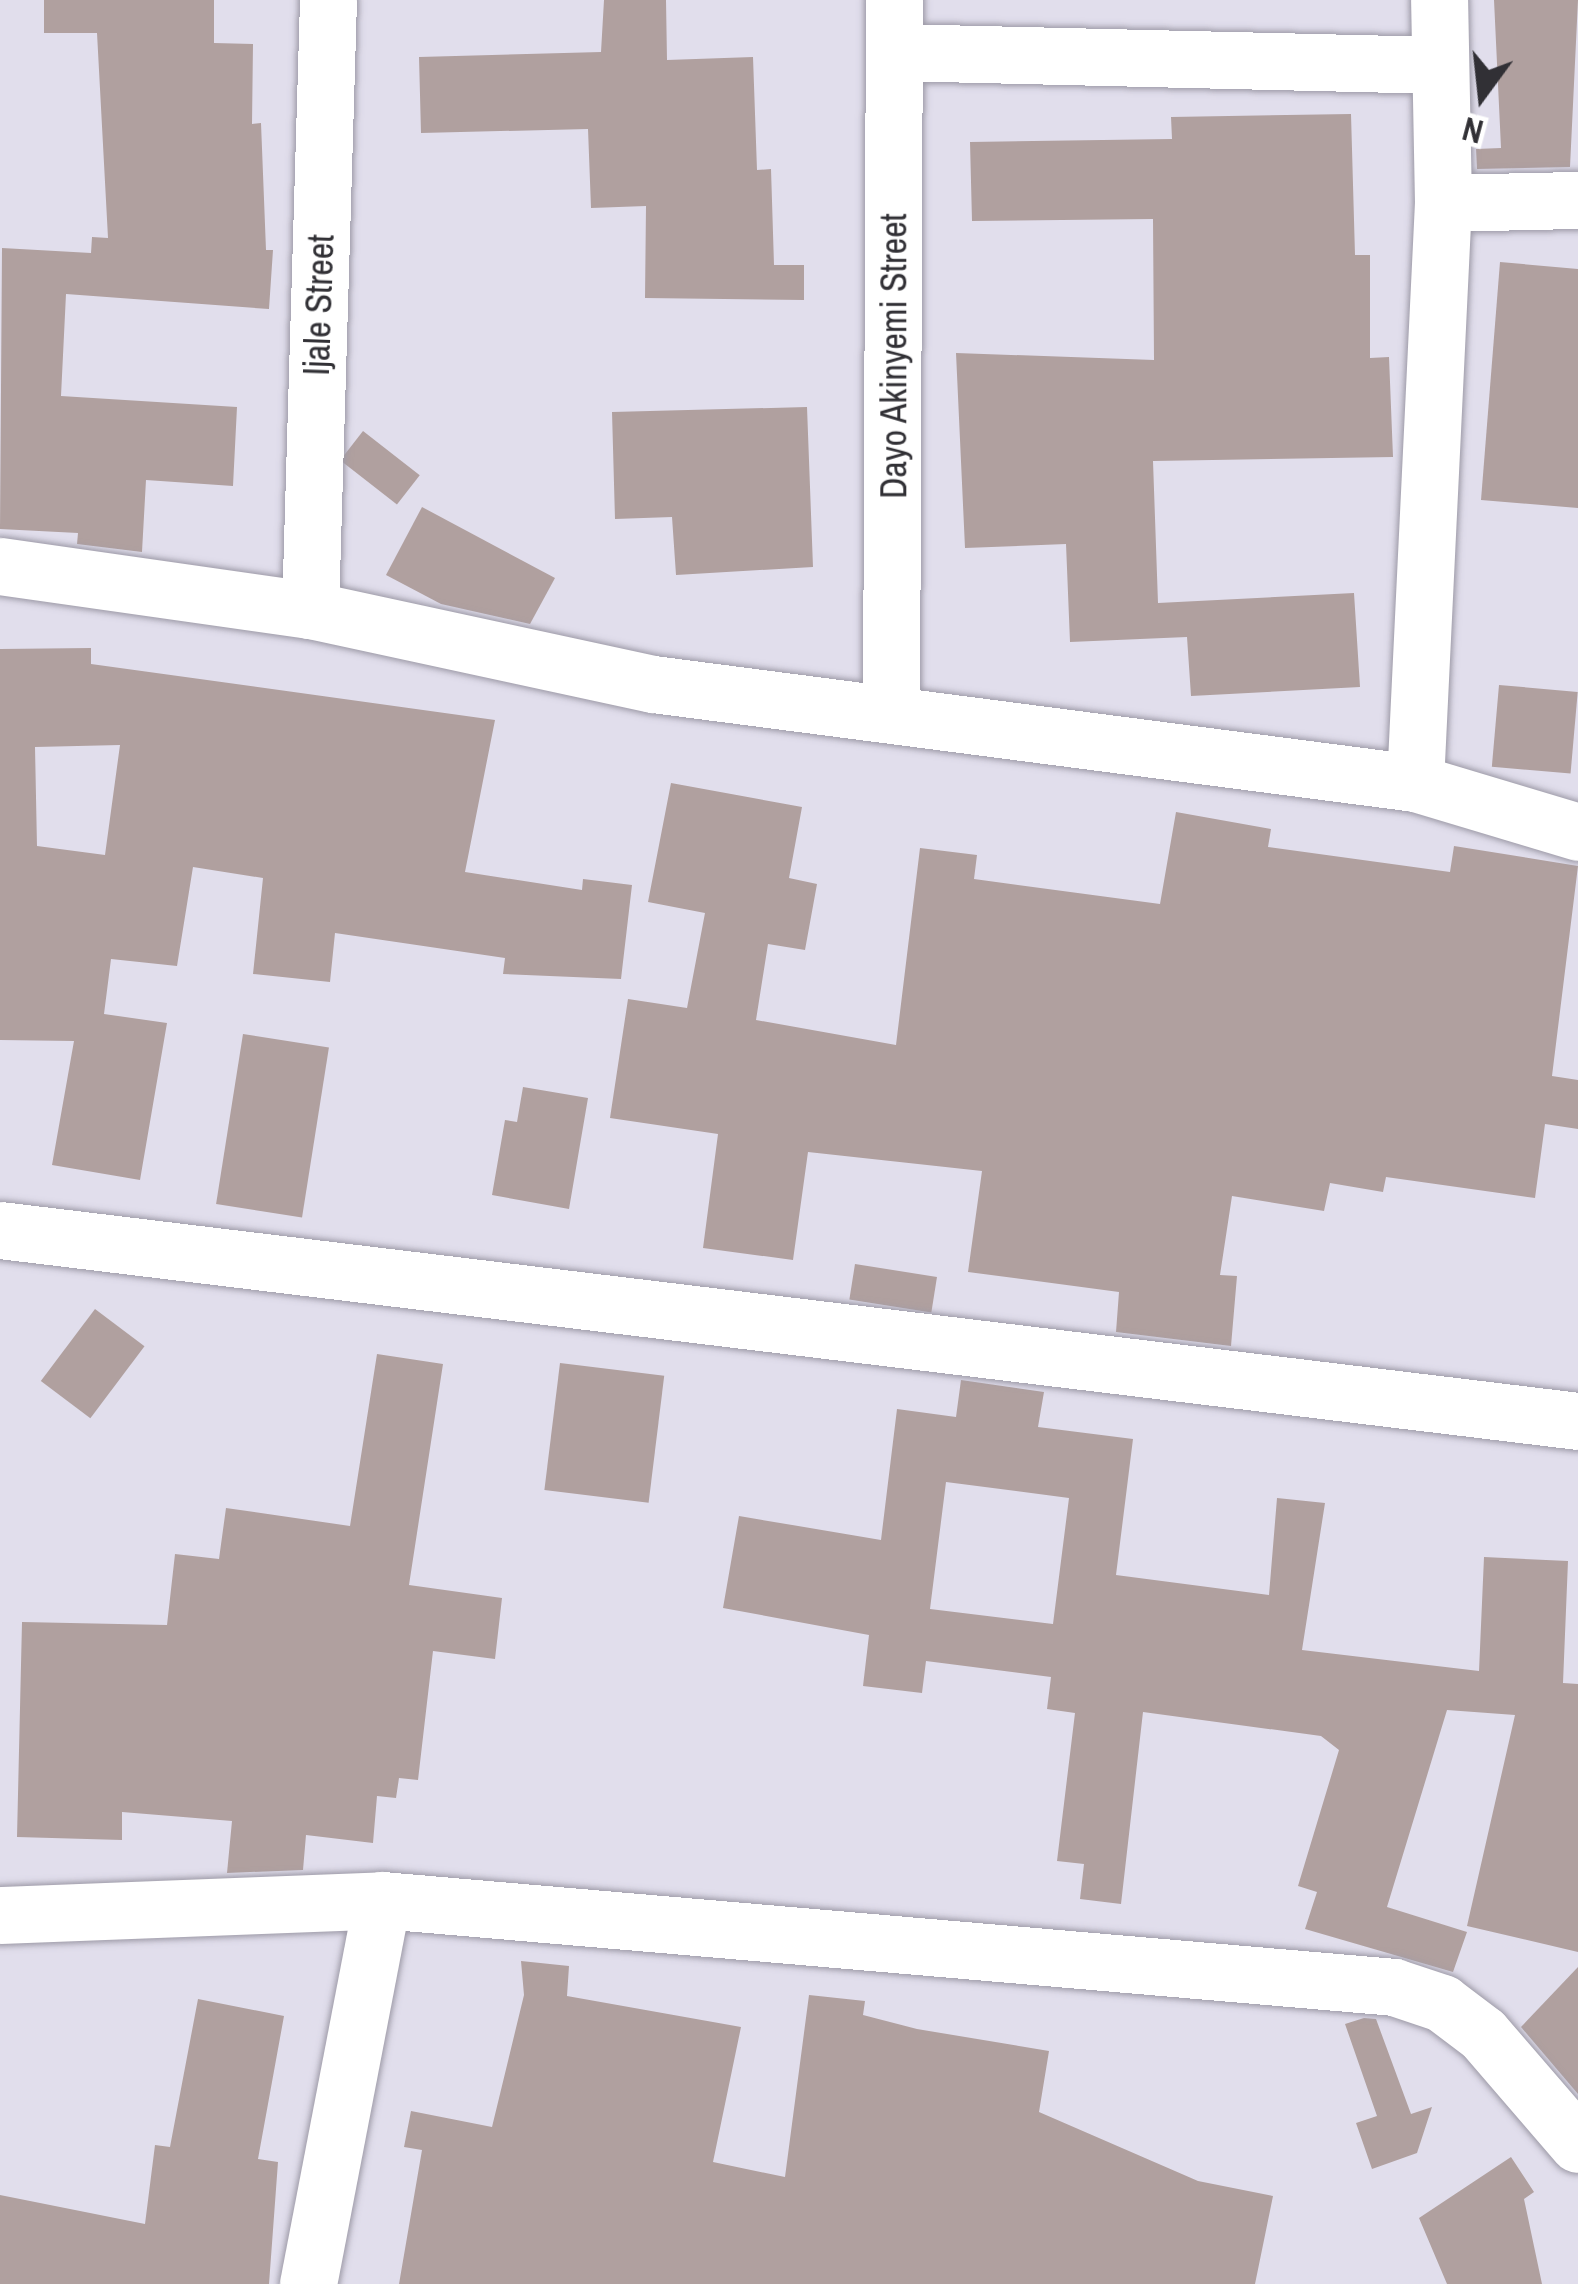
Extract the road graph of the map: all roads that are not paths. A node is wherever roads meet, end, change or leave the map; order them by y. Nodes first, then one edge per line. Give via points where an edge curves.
1 (328, 0) edge
2 (1439, 0) edge
3 (895, 26) edge
4 (1438, 65) junction
5 (1578, 200) edge
6 (1443, 202) junction
7 (0, 566) edge
8 (310, 610) junction
9 (891, 713) junction
10 (1415, 783) junction
11 (1578, 832) edge
12 (0, 1230) edge
13 (1578, 1421) edge
14 (382, 1900) junction
15 (0, 1915) edge
16 (1578, 2144) edge
17 (308, 2284) edge

1 - 8 street, Ijale Street
2 - 4 street
3 - 4 street
3 - 9 street, Dayo Akinyemi Street
4 - 6 street
5 - 6 street
6 - 10 street
7 - 8 street
8 - 9 street via 652,684
9 - 10 street
10 - 11 street
12 - 13 street
14 - 15 street
14 - 16 street via 1394,1987 1442,2003 1483,2034
14 - 17 street

